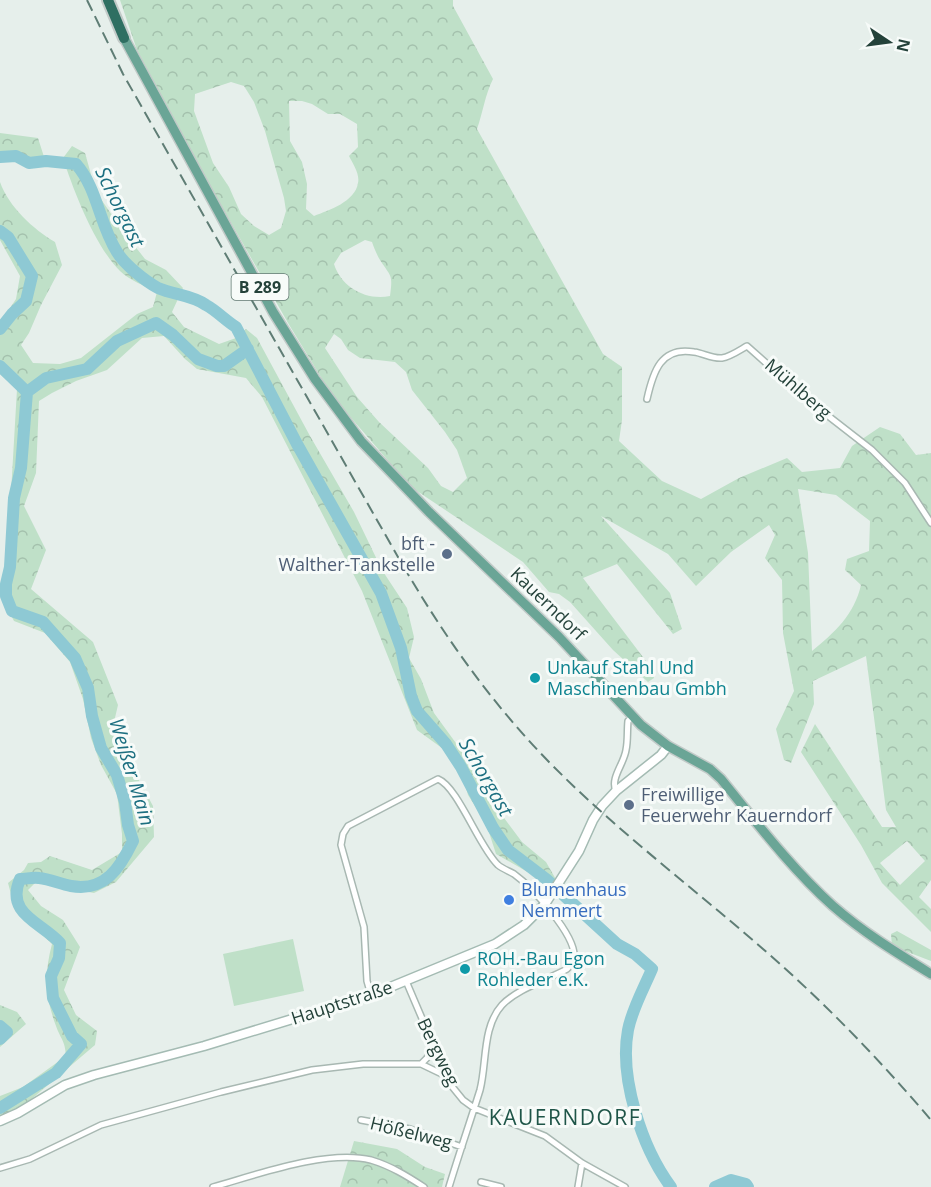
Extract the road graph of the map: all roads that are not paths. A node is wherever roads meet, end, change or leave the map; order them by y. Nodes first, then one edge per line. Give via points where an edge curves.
1 (108, 0) edge
2 (124, 38) joint
3 (647, 399) dead end
4 (931, 523) edge
5 (632, 717) junction
6 (668, 746) junction
7 (616, 791) junction
8 (548, 900) junction
9 (931, 974) edge
10 (406, 981) junction
11 (371, 995) junction
12 (433, 1045) junction
13 (421, 1064) junction
14 (446, 1076) junction
15 (474, 1108) junction
16 (361, 1120) dead end
17 (0, 1121) edge
18 (462, 1146) junction
19 (582, 1163) junction
20 (0, 1168) edge
21 (481, 1182) dead end
22 (213, 1187) edge
23 (424, 1187) edge
24 (449, 1187) edge
25 (501, 1187) edge
26 (578, 1187) edge
27 (625, 1187) edge

1 - 2 highway, B 289
2 - 5 main road, Kauerndorf / B 289 via 273,312 315,379 361,441 559,637
3 - 4 street, Mühlberg via 654,373 669,355 684,351 720,358 747,346 809,402 872,450 905,483
5 - 6 main road, Kauerndorf / B 289
5 - 7 street, Hauptstraße via 627,725 623,764 614,779
6 - 7 main road, Hauptstraße
6 - 9 main road, Kauerndorf / B 289 via 721,779 833,906 877,941
7 - 8 main road, Hauptstraße via 596,814
8 - 10 main road, Hauptstraße via 524,925 495,944
8 - 11 street via 498,865 460,804 438,779 348,826 341,845 364,927
8 - 15 street via 572,946 572,964 510,998 500,1008 487,1043
10 - 11 main road, Hauptstraße
10 - 12 street, Bergweg
11 - 17 main road, Hauptstraße via 94,1075 65,1085
12 - 13 street
12 - 14 street, Bergweg
13 - 14 street
13 - 20 street via 363,1064 312,1070 221,1092 101,1125 30,1159
14 - 15 street, Bergweg via 463,1100
15 - 18 street
15 - 19 street via 545,1136
16 - 18 street, Hößelweg via 410,1129
18 - 24 street
19 - 26 street
19 - 27 street
21 - 25 street
22 - 23 street via 293,1165 337,1158 369,1160 392,1167

